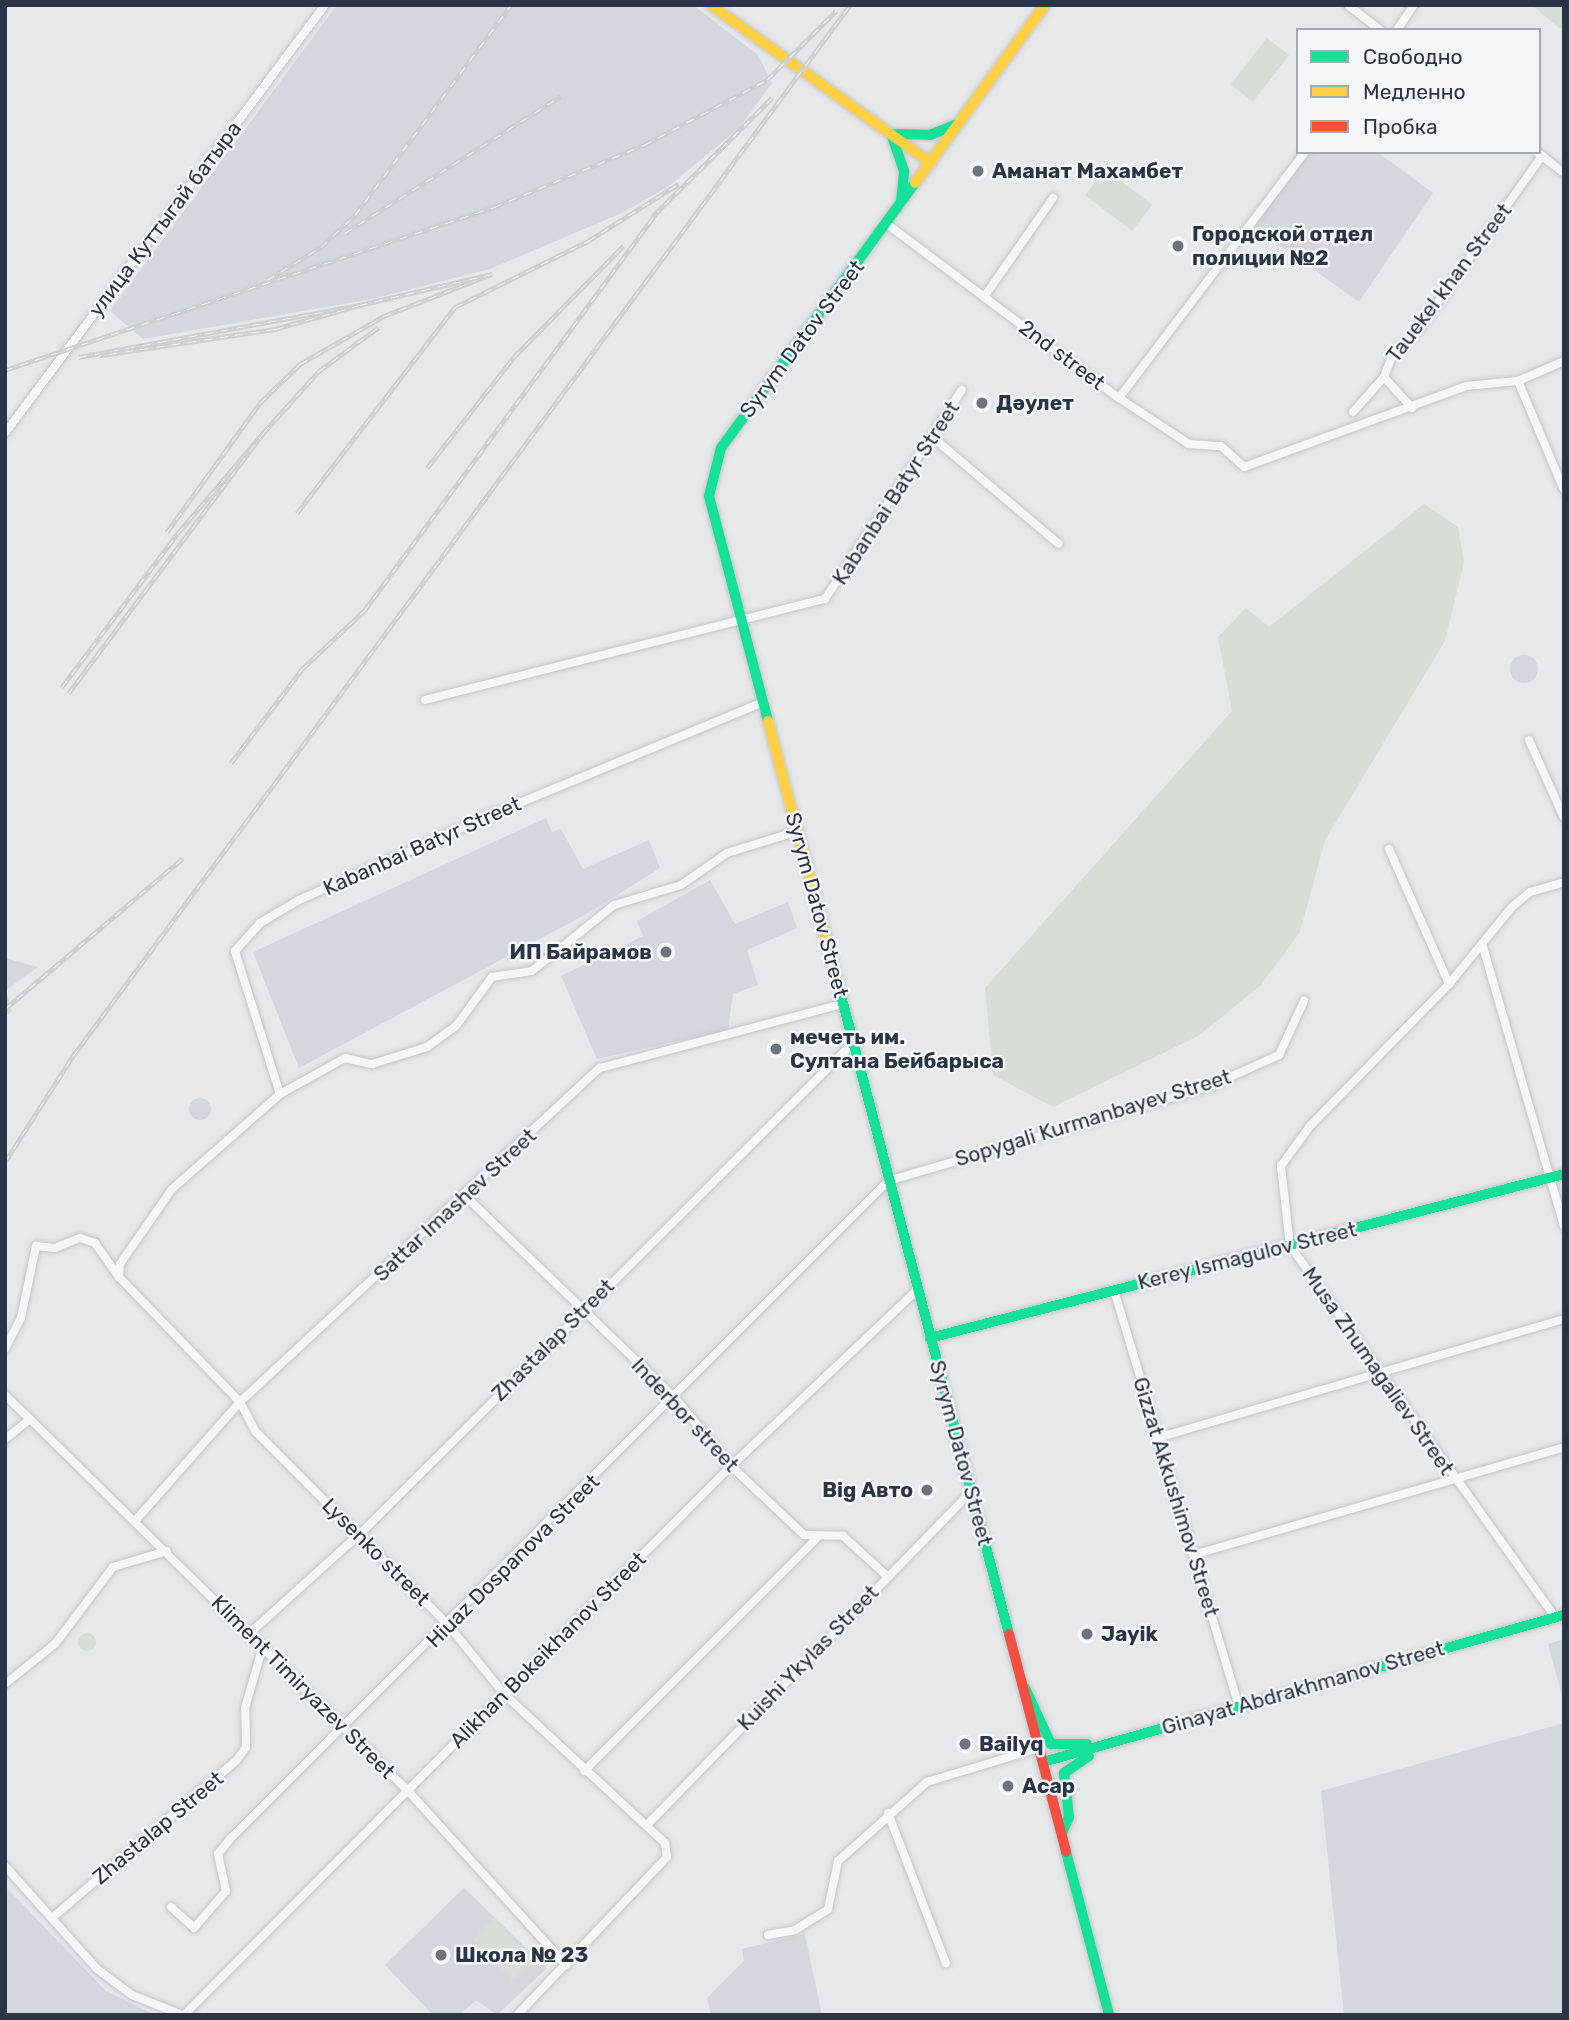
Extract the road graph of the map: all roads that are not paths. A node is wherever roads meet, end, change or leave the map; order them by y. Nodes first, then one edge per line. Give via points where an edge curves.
1 (325, 5) edge
2 (711, 5) edge
3 (1045, 5) edge
4 (1348, 5) edge
5 (1414, 5) edge
6 (1377, 28) edge
7 (1398, 28) edge
8 (959, 122) junction
9 (891, 134) junction
10 (1303, 154) edge
11 (1540, 154) edge
12 (931, 163) junction
13 (1564, 173) edge
14 (1053, 198) dead end
15 (900, 206) junction
16 (887, 224) junction
17 (984, 297) junction
18 (1564, 361) edge
19 (1384, 377) junction
20 (1518, 381) junction
21 (962, 390) dead end
22 (1119, 398) junction
23 (1412, 408) junction
24 (1353, 412) dead end
25 (5, 433) edge
26 (931, 436) junction
27 (1564, 490) edge
28 (1059, 544) dead end
29 (740, 621) junction
30 (425, 700) dead end
31 (761, 703) junction
32 (1529, 740) dead end
33 (1564, 818) edge
34 (798, 831) junction
35 (1389, 849) dead end
36 (1564, 882) edge
37 (1483, 947) junction
38 (1449, 984) junction
39 (1304, 1001) dead end
40 (843, 1004) junction
41 (853, 1043) junction
42 (280, 1094) junction
43 (1564, 1174) edge
44 (1550, 1178) junction
45 (888, 1181) junction
46 (465, 1196) junction
47 (1564, 1226) edge
48 (1290, 1246) junction
49 (119, 1277) junction
50 (917, 1290) junction
51 (1114, 1290) junction
52 (582, 1311) junction
53 (1564, 1319) edge
54 (930, 1338) junction
55 (5, 1349) edge
56 (1376, 1374) junction
57 (5, 1395) edge
58 (675, 1398) junction
59 (240, 1402) junction
60 (30, 1419) junction
61 (1157, 1438) junction
62 (5, 1439) edge
63 (1564, 1447) edge
64 (731, 1466) junction
65 (1454, 1478) junction
66 (970, 1493) junction
67 (135, 1521) junction
68 (357, 1534) junction
69 (816, 1539) junction
70 (167, 1551) junction
71 (1193, 1556) junction
72 (887, 1576) junction
73 (1560, 1616) edge
74 (449, 1626) junction
75 (250, 1633) junction
76 (263, 1646) junction
77 (5, 1684) edge
78 (1022, 1687) junction
79 (504, 1694) junction
80 (1238, 1704) junction
81 (341, 1728) junction
82 (1115, 1743) junction
83 (1040, 1748) junction
84 (1043, 1762) junction
85 (584, 1771) junction
86 (409, 1792) junction
87 (888, 1814) junction
88 (647, 1825) junction
89 (1062, 1833) junction
90 (5, 1866) edge
91 (171, 1908) dead end
92 (52, 1918) junction
93 (768, 1936) dead end
94 (946, 1963) dead end
95 (566, 1965) junction
96 (183, 2015) edge
97 (517, 2015) edge
98 (1109, 2015) edge

1 - 25 street, улица Куттыгай батыра
2 - 9 main road
3 - 8 main road, Syrym Datov Street
4 - 6 street
5 - 7 street
8 - 9 main road via 930,135
8 - 12 main road, Syrym Datov Street
9 - 12 main road
9 - 15 main road via 904,171
10 - 22 street
11 - 13 street
11 - 19 street, Tauekel khan Street via 1418,330 1392,356
12 - 15 main road, Syrym Datov Street
14 - 17 street
15 - 16 main road, Syrym Datov Street
16 - 17 street, 2nd street
16 - 29 main road, Syrym Datov Street via 714,465 710,512
17 - 22 street, 2nd street
18 - 20 street
19 - 23 street, Tauekel khan Street
19 - 24 street
20 - 23 street via 1485,382
20 - 27 street
21 - 26 street, Kabanbai Batyr Street
22 - 23 street, 2nd street via 1189,444 1221,446 1244,467
26 - 28 street
26 - 29 street, Kabanbai Batyr Street via 825,599
29 - 30 street, Kabanbai Batyr Street
29 - 31 main road, Syrym Datov Street
31 - 34 main road, Syrym Datov Street
31 - 42 street, Kabanbai Batyr Street via 493,814 299,900 260,923 235,951
32 - 33 street
34 - 40 main road, Syrym Datov Street
34 - 42 street via 727,853 681,884 614,905 532,971 492,977 456,1026 427,1047 372,1064 345,1058
35 - 38 street
36 - 37 street, Musa Zhumagaliev Street via 1530,892
37 - 38 street, Musa Zhumagaliev Street
37 - 44 street
38 - 48 street, Musa Zhumagaliev Street via 1310,1126 1281,1166
39 - 45 street, Sopygali Kurmanbayev Street via 1279,1055 1210,1086
40 - 41 main road, Syrym Datov Street
40 - 46 street, Sattar Imashev Street via 600,1069
41 - 45 main road, Syrym Datov Street
41 - 52 street, Zhastalap Street
42 - 49 street via 172,1189 120,1264
43 - 44 main road, Kerey Ismagulov Street
44 - 47 street
44 - 48 main road, Kerey Ismagulov Street
45 - 50 main road, Syrym Datov Street
45 - 58 street, Hiuaz Dospanova Street
46 - 52 street, Inderbor street
46 - 59 street, Sattar Imashev Street
48 - 51 main road, Kerey Ismagulov Street
48 - 56 street, Musa Zhumagaliev Street
49 - 55 street via 95,1242 80,1238 55,1248 36,1246 21,1318
49 - 59 street, Lysenko street
50 - 54 main road, Syrym Datov Street
50 - 64 street, Alikhan Bokeikhanov Street
51 - 54 main road, Kerey Ismagulov Street
51 - 61 street, Gizzat Akkushimov Street
52 - 58 street, Inderbor street
52 - 68 street, Zhastalap Street
53 - 56 street
54 - 66 main road, Syrym Datov Street
56 - 61 street
56 - 65 street, Musa Zhumagaliev Street
57 - 60 street
58 - 64 street, Inderbor street
58 - 74 street, Hiuaz Dospanova Street
59 - 67 street, Sattar Imashev Street
59 - 68 street, Lysenko street via 256,1432
60 - 62 street
60 - 67 street, Kliment Timiryazev Street
61 - 71 street, Gizzat Akkushimov Street
63 - 65 street
64 - 69 street, Inderbor street
64 - 79 street, Alikhan Bokeikhanov Street
65 - 71 street
65 - 73 street, Musa Zhumagaliev Street
66 - 72 street, Kuishi Ykylas Street
66 - 78 main road, Syrym Datov Street
67 - 70 street, Kliment Timiryazev Street
68 - 74 street, Lysenko street
68 - 75 street, Zhastalap Street
69 - 72 street via 843,1536
69 - 85 street
70 - 75 street, Kliment Timiryazev Street
70 - 77 street via 113,1567 73,1624
71 - 80 street, Gizzat Akkushimov Street
72 - 88 street, Kuishi Ykylas Street
73 - 80 main road, Ginayat Abdrakhmanov Street
74 - 79 street, Lysenko street
74 - 81 street, Hiuaz Dospanova Street
75 - 76 street, Kliment Timiryazev Street
76 - 81 street, Kliment Timiryazev Street
76 - 92 street, Zhastalap Street via 245,1708 246,1747 236,1761
78 - 82 main road via 1035,1699 1051,1744
78 - 83 main road, Syrym Datov Street
79 - 85 street, Lysenko street
79 - 86 street, Alikhan Bokeikhanov Street
80 - 82 main road, Ginayat Abdrakhmanov Street
81 - 86 street, Kliment Timiryazev Street
81 - 91 street, Hiuaz Dospanova Street via 218,1854 226,1891 215,1906 194,1928
82 - 84 main road, Ginayat Abdrakhmanov Street
82 - 89 main road via 1068,1765 1063,1784 1069,1823
83 - 84 main road, Syrym Datov Street
83 - 87 street via 928,1782
84 - 89 main road, Syrym Datov Street
85 - 88 street, Lysenko street
86 - 95 street, Kliment Timiryazev Street
86 - 96 street, Alikhan Bokeikhanov Street
87 - 93 street via 838,1861 828,1909 795,1930
87 - 94 street
88 - 95 street, Lysenko street via 668,1851
89 - 98 main road, Syrym Datov Street
90 - 92 street
92 - 96 street via 97,1969 132,1995
95 - 97 street

